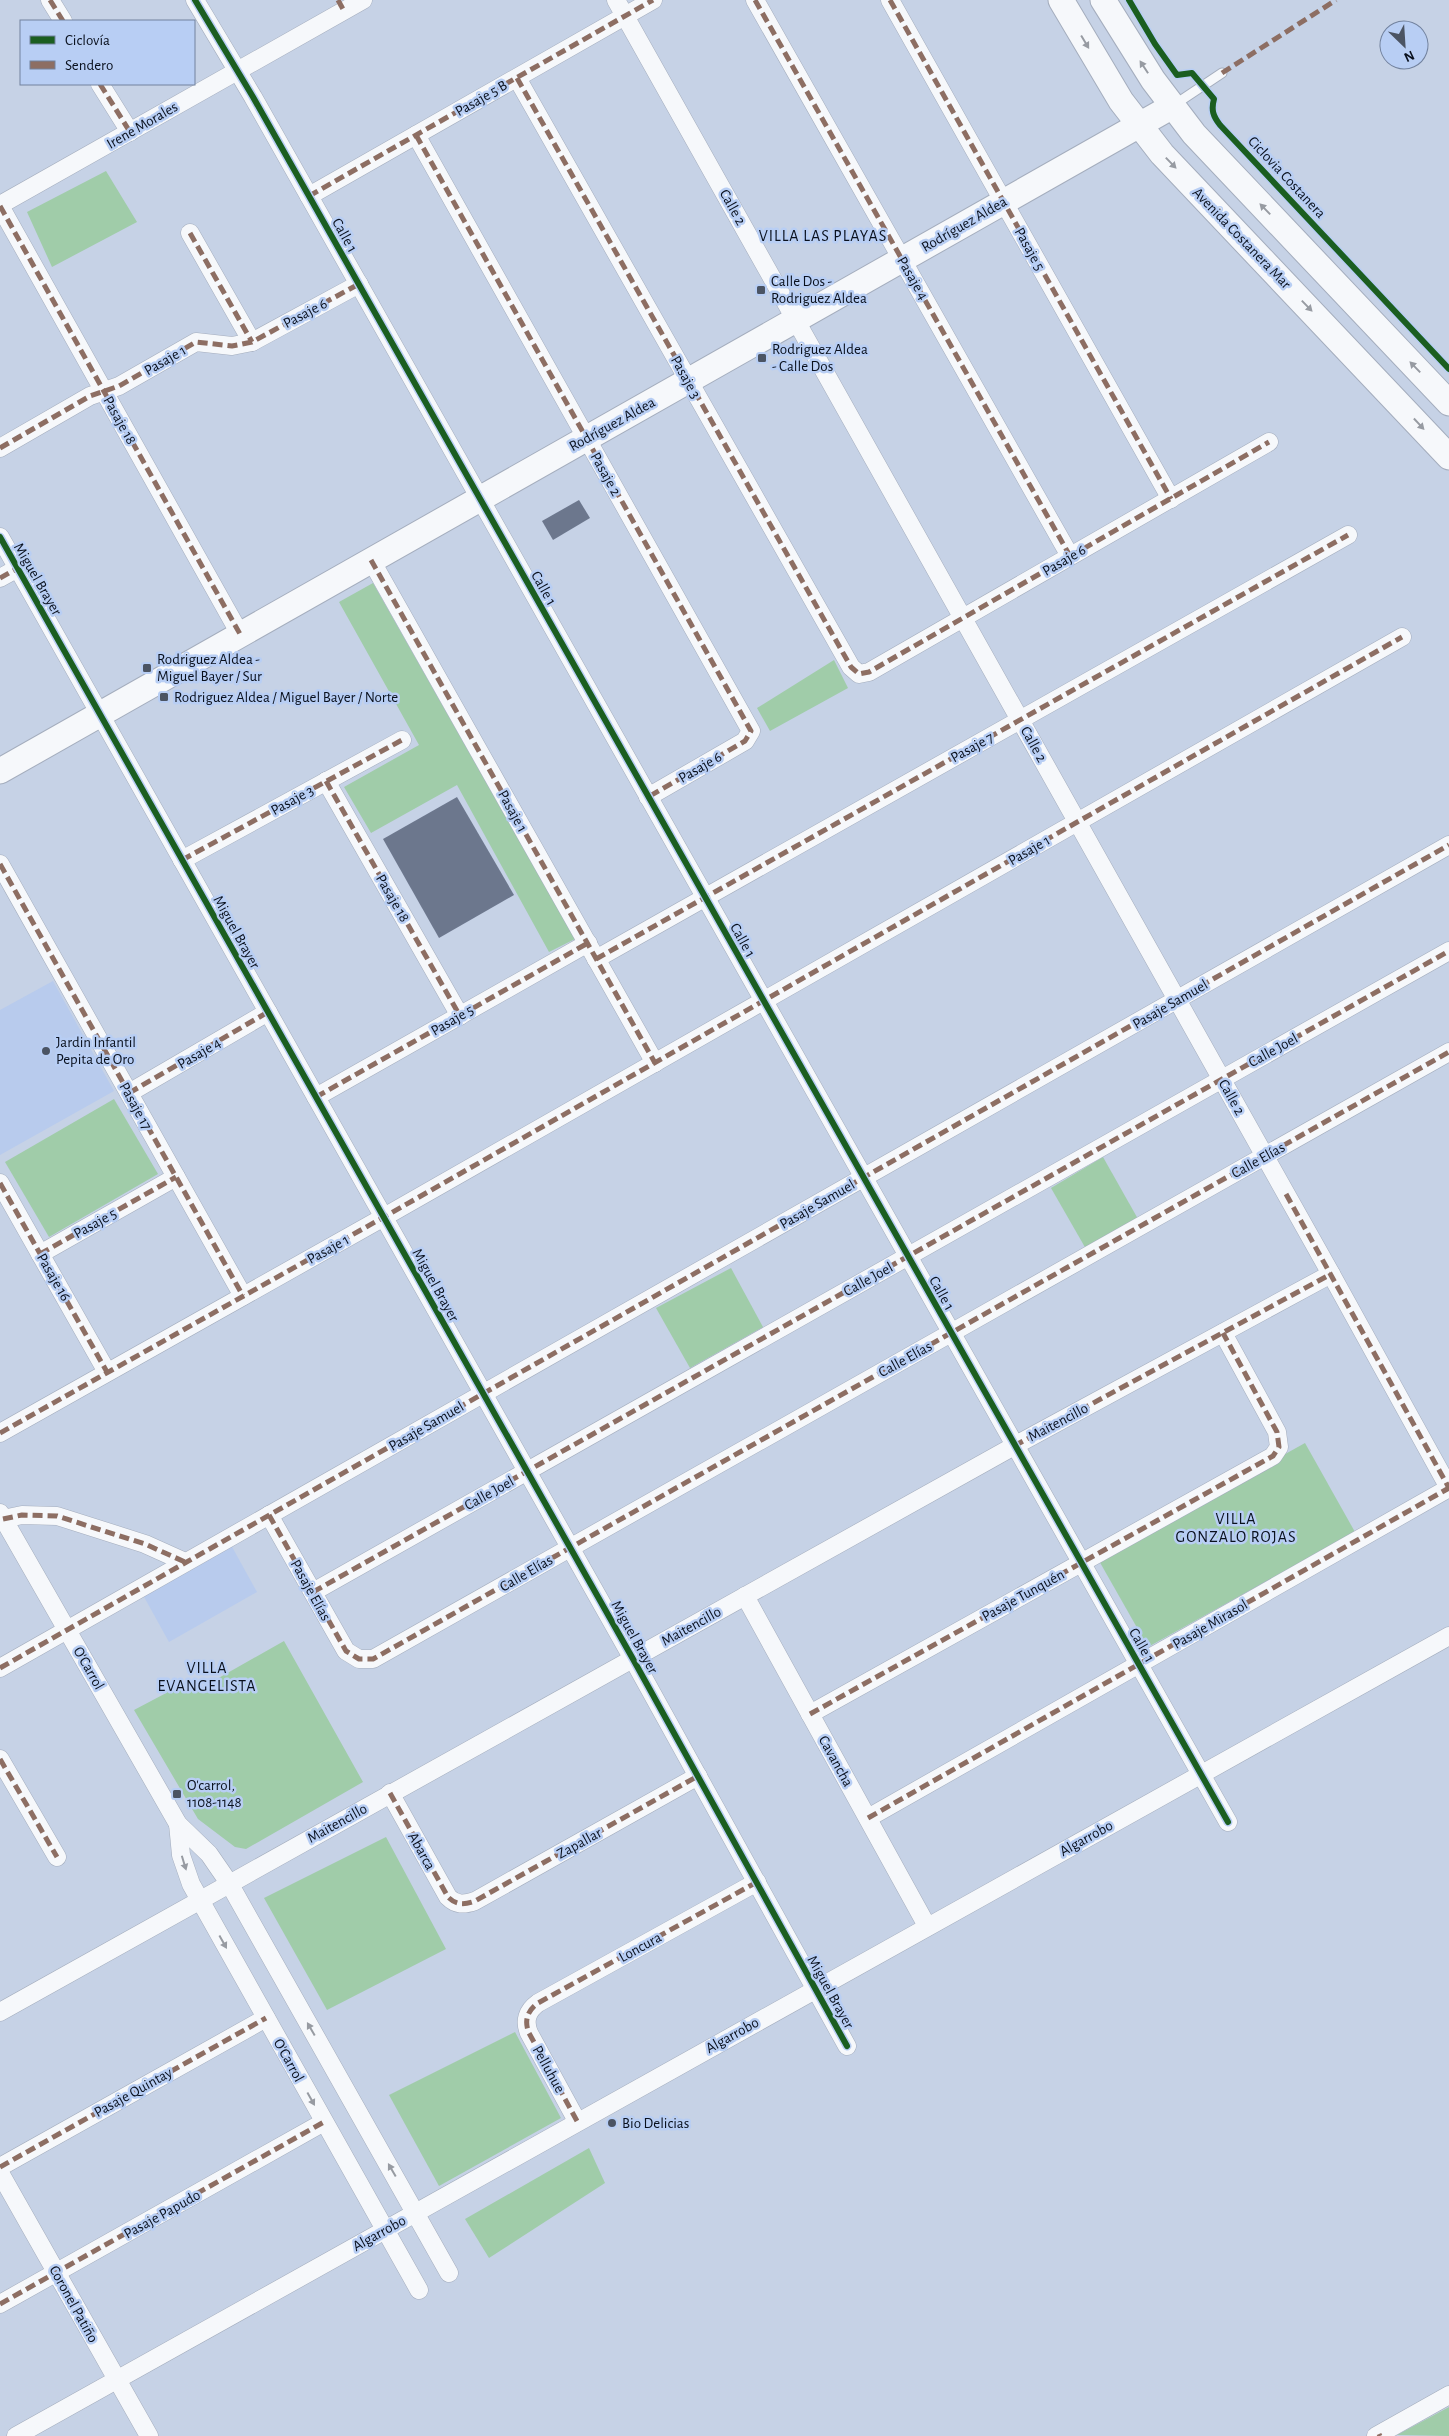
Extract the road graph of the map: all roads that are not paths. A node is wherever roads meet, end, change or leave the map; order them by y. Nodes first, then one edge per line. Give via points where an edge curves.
1 (50, 0) edge
2 (195, 0) edge
3 (363, 0) edge
4 (616, 0) edge
5 (653, 0) edge
6 (755, 0) edge
7 (890, 0) edge
8 (1060, 0) edge
9 (1103, 0) edge
10 (341, 5) edge
11 (625, 16) junction
12 (62, 20) edge
13 (238, 71) junction
14 (1222, 73) dead end
15 (517, 78) junction
16 (101, 85) edge
17 (1171, 107) junction
18 (1139, 126) junction
19 (130, 132) junction
20 (416, 135) junction
21 (309, 196) junction
22 (1004, 202) junction
23 (0, 206) edge
24 (190, 233) dead end
25 (902, 260) junction
26 (358, 284) junction
27 (796, 320) junction
28 (252, 342) junction
29 (688, 381) junction
30 (104, 391) junction
31 (1449, 402) edge
32 (586, 438) junction
33 (1269, 442) dead end
34 (0, 448) edge
35 (1449, 457) edge
36 (480, 499) junction
37 (1171, 499) junction
38 (1348, 535) dead end
39 (0, 537) edge
40 (1070, 556) junction
41 (371, 560) junction
42 (18, 568) junction
43 (0, 578) edge
44 (964, 618) junction
45 (240, 634) junction
46 (1402, 637) dead end
47 (859, 674) joint
48 (100, 714) junction
49 (1020, 720) junction
50 (750, 734) joint
51 (402, 740) dead end
52 (0, 771) edge
53 (326, 781) junction
54 (648, 797) junction
55 (1078, 822) junction
56 (1449, 845) edge
57 (182, 860) junction
58 (0, 864) edge
59 (705, 898) junction
60 (588, 943) junction
61 (1449, 951) edge
62 (596, 959) junction
63 (1177, 1000) junction
64 (763, 1001) junction
65 (268, 1012) junction
66 (460, 1016) junction
67 (1449, 1052) edge
68 (655, 1063) junction
69 (1222, 1079) junction
70 (129, 1093) junction
71 (316, 1097) junction
72 (1265, 1156) junction
73 (176, 1177) junction
74 (863, 1178) junction
75 (0, 1182) edge
76 (384, 1217) junction
77 (40, 1254) junction
78 (908, 1257) junction
79 (1331, 1274) junction
80 (243, 1296) junction
81 (951, 1333) junction
82 (1223, 1333) junction
83 (107, 1372) junction
84 (483, 1394) junction
85 (0, 1433) edge
86 (1014, 1446) junction
87 (527, 1471) junction
88 (1449, 1488) edge
89 (270, 1515) junction
90 (2, 1516) edge
91 (570, 1548) junction
92 (185, 1562) junction
93 (1080, 1563) junction
94 (312, 1592) junction
95 (745, 1596) junction
96 (68, 1630) junction
97 (1449, 1636) edge
98 (359, 1658) joint
99 (633, 1658) junction
100 (1138, 1664) junction
101 (0, 1668) edge
102 (810, 1714) junction
103 (0, 1759) edge
104 (1201, 1774) junction
105 (698, 1776) junction
106 (390, 1793) junction
107 (868, 1818) junction
108 (1228, 1822) dead end
109 (178, 1824) junction
110 (57, 1857) dead end
111 (757, 1882) junction
112 (229, 1883) junction
113 (199, 1900) junction
114 (458, 1903) joint
115 (927, 1926) junction
116 (815, 1989) junction
117 (0, 2012) edge
118 (527, 2016) joint
119 (266, 2018) junction
120 (847, 2046) dead end
121 (578, 2121) junction
122 (324, 2122) junction
123 (0, 2167) edge
124 (0, 2173) edge
125 (416, 2212) junction
126 (385, 2229) junction
127 (57, 2273) junction
128 (449, 2273) dead end
129 (419, 2290) dead end
130 (0, 2304) edge
131 (117, 2380) junction
132 (1449, 2395) edge
133 (1378, 2435) edge
134 (16, 2436) edge
135 (148, 2436) edge

1 - 12 street
2 - 13 street, Calle 1
3 - 10 street, Irene Morales
4 - 11 street, Calle 2
5 - 11 street, Pasaje 5 B
6 - 25 street, Pasaje 4
7 - 22 street, Pasaje 5
8 -> 18 main road, Avenida Costanera Mar
17 -> 9 main road
10 - 13 street, Irene Morales
11 - 15 street, Pasaje 5 B
11 - 27 street, Calle 2
13 - 19 street, Irene Morales
13 - 21 street, Calle 1
14 - 17 lane, Rodríguez Aldea
15 - 20 street, Pasaje 5 B
15 - 29 street, Pasaje 3
16 - 19 street
17 - 18 main road, Rodríguez Aldea
31 -> 17 main road
18 - 22 main road, Rodríguez Aldea
18 -> 35 main road, Avenida Costanera Mar
19 - 23 street, Irene Morales
20 - 21 street, Pasaje 5 B
20 - 32 street, Pasaje 2
21 - 26 street, Calle 1
22 - 25 main road, Rodríguez Aldea
22 - 37 street, Pasaje 5
23 - 30 street, Pasaje 18
24 - 28 street
25 - 27 main road, Rodríguez Aldea
25 - 40 street, Pasaje 4
26 - 28 street, Pasaje 6
26 - 36 street, Calle 1
27 - 29 main road, Rodríguez Aldea
27 - 44 street, Calle 2
28 - 30 street, Pasaje 1 via 232,346 196,342 119,386
29 - 32 main road, Rodríguez Aldea
29 - 47 street, Pasaje 3 via 851,668
30 - 34 street, Pasaje 1
30 - 45 street, Pasaje 18
32 - 36 main road, Rodríguez Aldea
32 - 50 street, Pasaje 2 via 749,726
33 - 37 street, Pasaje 6
36 - 41 main road, Rodríguez Aldea
36 - 54 street, Calle 1
37 - 40 street, Pasaje 6
38 - 49 street, Pasaje 7
39 - 42 street, Miguel Brayer
40 - 44 street, Pasaje 6
41 - 45 main road, Rodríguez Aldea
41 - 60 street, Pasaje 1
42 - 43 street
42 - 48 street, Miguel Brayer
44 - 47 street, Pasaje 6 via 869,672
44 - 49 street, Calle 2
45 - 48 main road, Rodríguez Aldea
46 - 55 street, Pasaje 1
48 - 52 main road, Rodríguez Aldea
48 - 57 street, Miguel Brayer
49 - 55 street, Calle 2
49 - 59 street, Pasaje 7
50 - 54 street, Pasaje 6 via 745,741
51 - 53 street, Pasaje 3
53 - 57 street, Pasaje 3
53 - 66 street, Pasaje 18
54 - 59 street, Calle 1
55 - 63 street, Calle 2
55 - 64 street, Pasaje 1
56 - 63 street, Pasaje Samuel
57 - 65 street, Miguel Brayer
58 - 70 street, Pasaje 17
59 - 62 street, Pasaje 7
59 - 64 street, Calle 1
60 - 62 street, Pasaje 1
60 - 66 street, Pasaje 5
61 - 69 street, Calle Joel
62 - 68 street, Pasaje 1
63 - 69 street, Calle 2
63 - 74 street, Pasaje Samuel
64 - 68 street, Pasaje 1
64 - 74 street, Calle 1
65 - 70 street, Pasaje 4
65 - 71 street, Miguel Brayer
66 - 71 street, Pasaje 5
67 - 72 street, Calle Elías
68 - 76 street, Pasaje 1
69 - 72 street, Calle 2
69 - 78 street, Calle Joel
70 - 73 street, Pasaje 17
71 - 76 street, Miguel Brayer
72 - 79 street, Calle 2
72 - 81 street, Calle Elías
73 - 77 street, Pasaje 5
73 - 80 street, Pasaje 17
74 - 78 street, Calle 1
74 - 84 street, Pasaje Samuel
75 - 77 street, Pasaje 16
76 - 80 street, Pasaje 1
76 - 84 street, Miguel Brayer
77 - 83 street, Pasaje 16
78 - 81 street, Calle 1
78 - 87 street, Calle Joel
79 - 82 street, Maitencillo
79 - 88 street, Calle 2
80 - 83 street, Pasaje 1
81 - 86 street, Calle 1
81 - 91 street, Calle Elías
82 - 86 street, Maitencillo
82 - 93 street, Pasaje Tunquén via 1277,1432 1276,1452 1269,1459
83 - 85 street, Pasaje 1
84 - 87 street, Miguel Brayer
84 - 89 street, Pasaje Samuel
86 - 93 street, Calle 1
86 - 95 street, Maitencillo
87 - 91 street, Miguel Brayer
87 - 94 street, Calle Joel
88 - 100 street, Pasaje Mirasol
89 - 92 street, Pasaje Samuel
89 - 94 street, Pasaje Elías
90 - 92 street via 58,1516 145,1544
90 - 96 street, O'Carrol
91 - 98 street, Calle Elías via 380,1656
91 - 99 street, Miguel Brayer
92 - 96 street, Pasaje Samuel
93 - 100 street, Calle 1
93 - 102 street, Pasaje Tunquén
94 - 98 street, Pasaje Elías via 346,1651
95 - 99 street, Maitencillo
95 - 102 street, Cavancha
96 - 101 street, Pasaje Samuel
96 - 109 street, O'Carrol
97 - 104 street, Algarrobo
99 - 105 street, Miguel Brayer
99 - 106 street, Maitencillo
100 - 104 street, Calle 1
100 - 107 street, Pasaje Mirasol
102 - 107 street, Cavancha
103 - 110 street
104 - 108 street, Calle 1
104 - 115 street, Algarrobo
105 - 111 street, Miguel Brayer
105 - 114 street, Zapallar via 474,1901
106 - 112 street, Maitencillo
106 - 114 street, Abarca via 444,1892
107 - 115 street, Cavancha
109 - 112 street, O'Carrol via 209,1854
109 -> 113 street, O'Carrol via 184,1867
111 - 116 street, Miguel Brayer
111 - 118 street, Loncura via 538,2003
112 - 113 street, Maitencillo
125 -> 112 street, O'Carrol
113 - 117 street, Maitencillo
113 -> 119 street, O'Carrol
115 - 116 street, Algarrobo
116 - 120 street, Miguel Brayer
116 - 121 street, Algarrobo
118 - 121 street, Pelluhue via 526,2028
119 -> 122 street, O'Carrol
119 - 123 street, Pasaje Quintay
121 - 125 street, Algarrobo
122 - 126 street, O'Carrol
122 - 127 street, Pasaje Papudo
124 - 127 street, Coronel Patiño
125 - 126 street, Algarrobo
125 - 128 street, O'Carrol
126 - 129 street, O'Carrol
126 - 131 street, Algarrobo
127 - 130 street, Pasaje Papudo
127 - 131 street, Coronel Patiño
131 - 134 street, Algarrobo
131 - 135 street, Coronel Patiño
132 - 133 street

